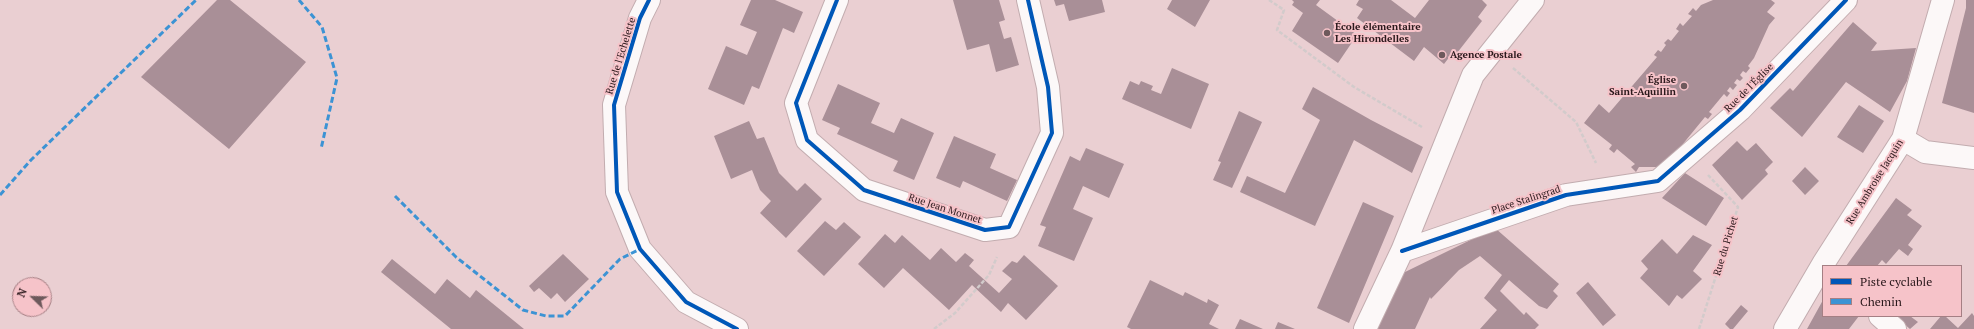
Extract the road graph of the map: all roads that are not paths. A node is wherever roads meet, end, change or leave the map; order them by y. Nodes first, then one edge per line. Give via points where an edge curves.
1 (649, 0) edge
2 (837, 0) edge
3 (1028, 0) edge
4 (1533, 0) edge
5 (1846, 0) edge
6 (1943, 0) edge
7 (1903, 139) junction
8 (1974, 158) edge
9 (1658, 181) joint
10 (1402, 251) junction
11 (1824, 265) edge
12 (1822, 268) edge
13 (1881, 317) edge
14 (737, 329) edge
15 (1365, 329) edge
16 (1785, 329) edge
17 (1895, 329) edge

1 - 14 street, Rue de l'Echelette via 640,18 614,105 617,192 640,249 686,302
2 - 3 street, Rue Jean Monnet via 796,104 807,140 864,190 985,230 1009,227 1052,133 1048,87
4 - 10 street via 1473,75
5 - 9 street, Rue de l'Église via 1740,110
6 - 7 street, Rue Ambroise Jacquin
7 - 8 street via 1925,152
7 - 11 street, Rue Ambroise Jacquin
9 - 10 street, Place Stalingrad via 1566,195
10 - 15 street
12 - 16 street, Rue Ambroise Jacquin
13 - 17 street

